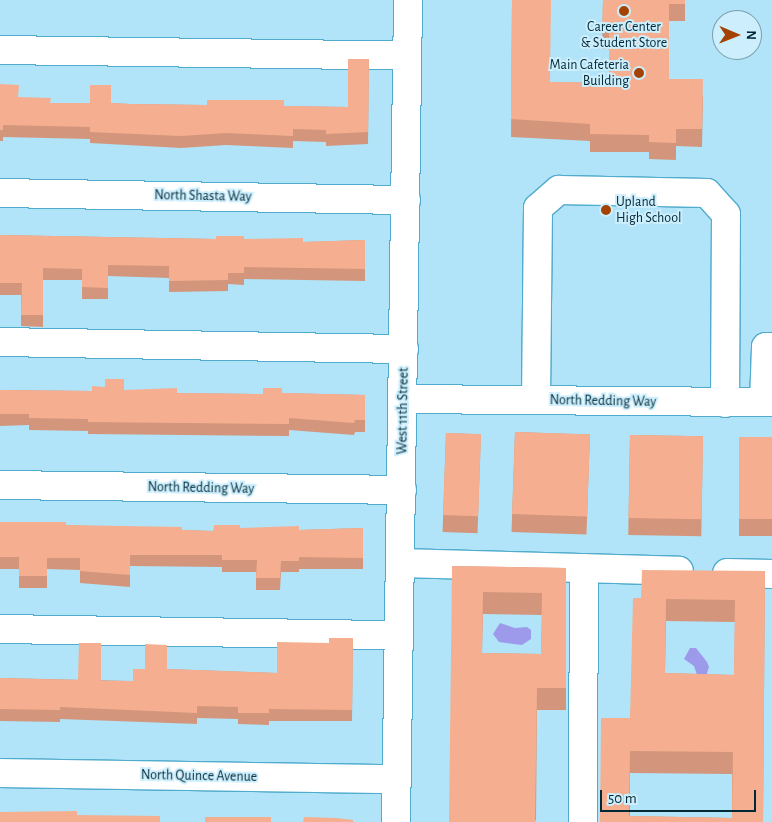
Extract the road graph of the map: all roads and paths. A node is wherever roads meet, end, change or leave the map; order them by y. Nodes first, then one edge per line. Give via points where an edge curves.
1 (408, 0) edge
2 (0, 50) edge
3 (407, 56) junction
4 (0, 193) edge
5 (406, 200) junction
6 (0, 342) edge
7 (772, 347) edge
8 (404, 349) junction
9 (404, 399) junction
10 (536, 400) junction
11 (725, 402) junction
12 (768, 402) edge
13 (0, 486) edge
14 (402, 490) junction
15 (401, 564) junction
16 (584, 568) junction
17 (772, 574) edge
18 (0, 629) edge
19 (399, 635) junction
20 (0, 773) edge
21 (397, 779) junction
22 (396, 822) edge
23 (583, 822) edge

1 - 3 street, West 11th Street
2 - 3 street
3 - 5 street, West 11th Street
4 - 5 street, North Shasta Way
5 - 8 street, West 11th Street
6 - 8 street
7 - 12 street via 766,347
8 - 9 street, West 11th Street
9 - 10 street, North Redding Way
9 - 14 street, West 11th Street
10 - 11 street, North Redding Way
10 - 11 street via 538,208 559,190 707,193 726,214
11 - 12 street, North Redding Way
13 - 14 street, North Redding Way
14 - 15 street, West 11th Street
15 - 16 street
15 - 19 street, West 11th Street
16 - 17 street
16 - 23 street
18 - 19 street
19 - 21 street, West 11th Street
20 - 21 street, North Quince Avenue
21 - 22 street, West 11th Street

